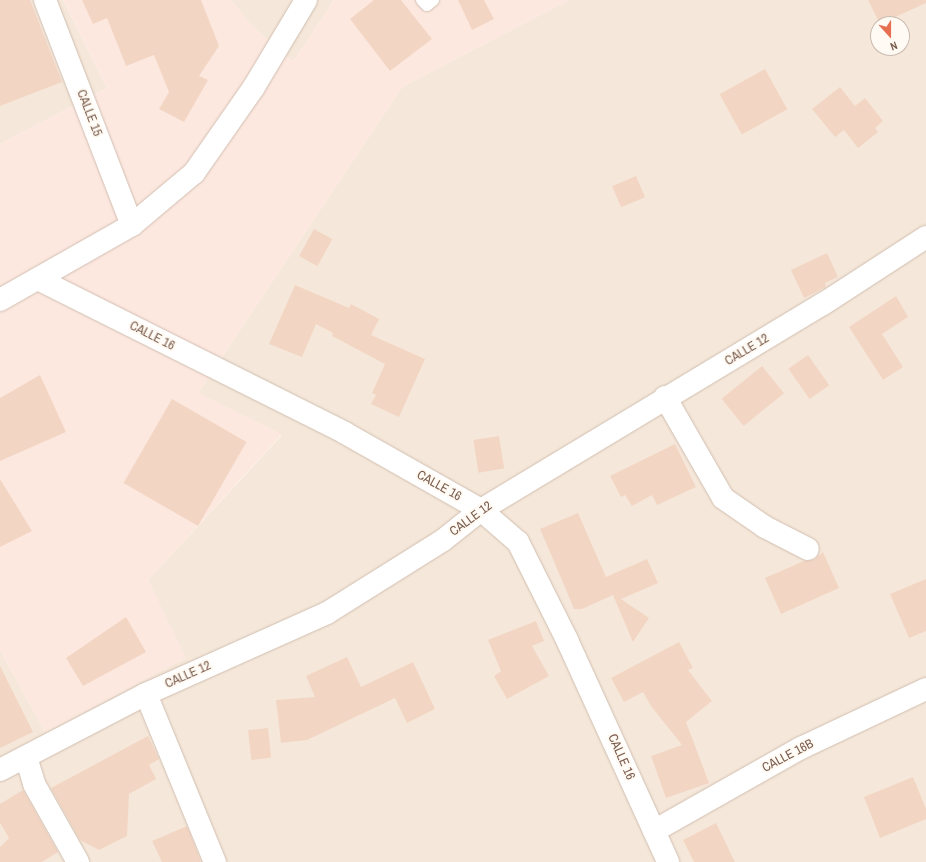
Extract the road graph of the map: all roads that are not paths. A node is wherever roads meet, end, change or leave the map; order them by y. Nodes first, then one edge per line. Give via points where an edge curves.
1 (45, 0) edge
2 (306, 0) edge
3 (422, 0) edge
4 (433, 0) edge
5 (132, 225) junction
6 (926, 237) edge
7 (38, 279) junction
8 (0, 300) edge
9 (665, 397) junction
10 (481, 510) junction
11 (808, 550) dead end
12 (926, 689) edge
13 (146, 694) junction
14 (26, 757) junction
15 (0, 770) edge
16 (654, 831) junction
17 (78, 862) edge
18 (215, 862) edge
19 (668, 862) edge

1 - 5 street, CALLE 15
2 - 5 street via 254,87 194,172
3 - 4 lane via 427,5
5 - 7 street
6 - 9 street, CALLE 12 via 810,312
7 - 8 street
7 - 10 street, CALLE 16 via 345,434
9 - 10 street, CALLE 12
9 - 11 street via 723,498 765,527
10 - 13 street, CALLE 12 via 442,541 327,613
10 - 16 street, CALLE 16 via 518,542 568,640
12 - 16 street, CALLE 16B via 801,748
13 - 14 street, CALLE 12
13 - 18 street
14 - 15 street, CALLE 12
14 - 17 street via 34,784
16 - 19 street, CALLE 16

